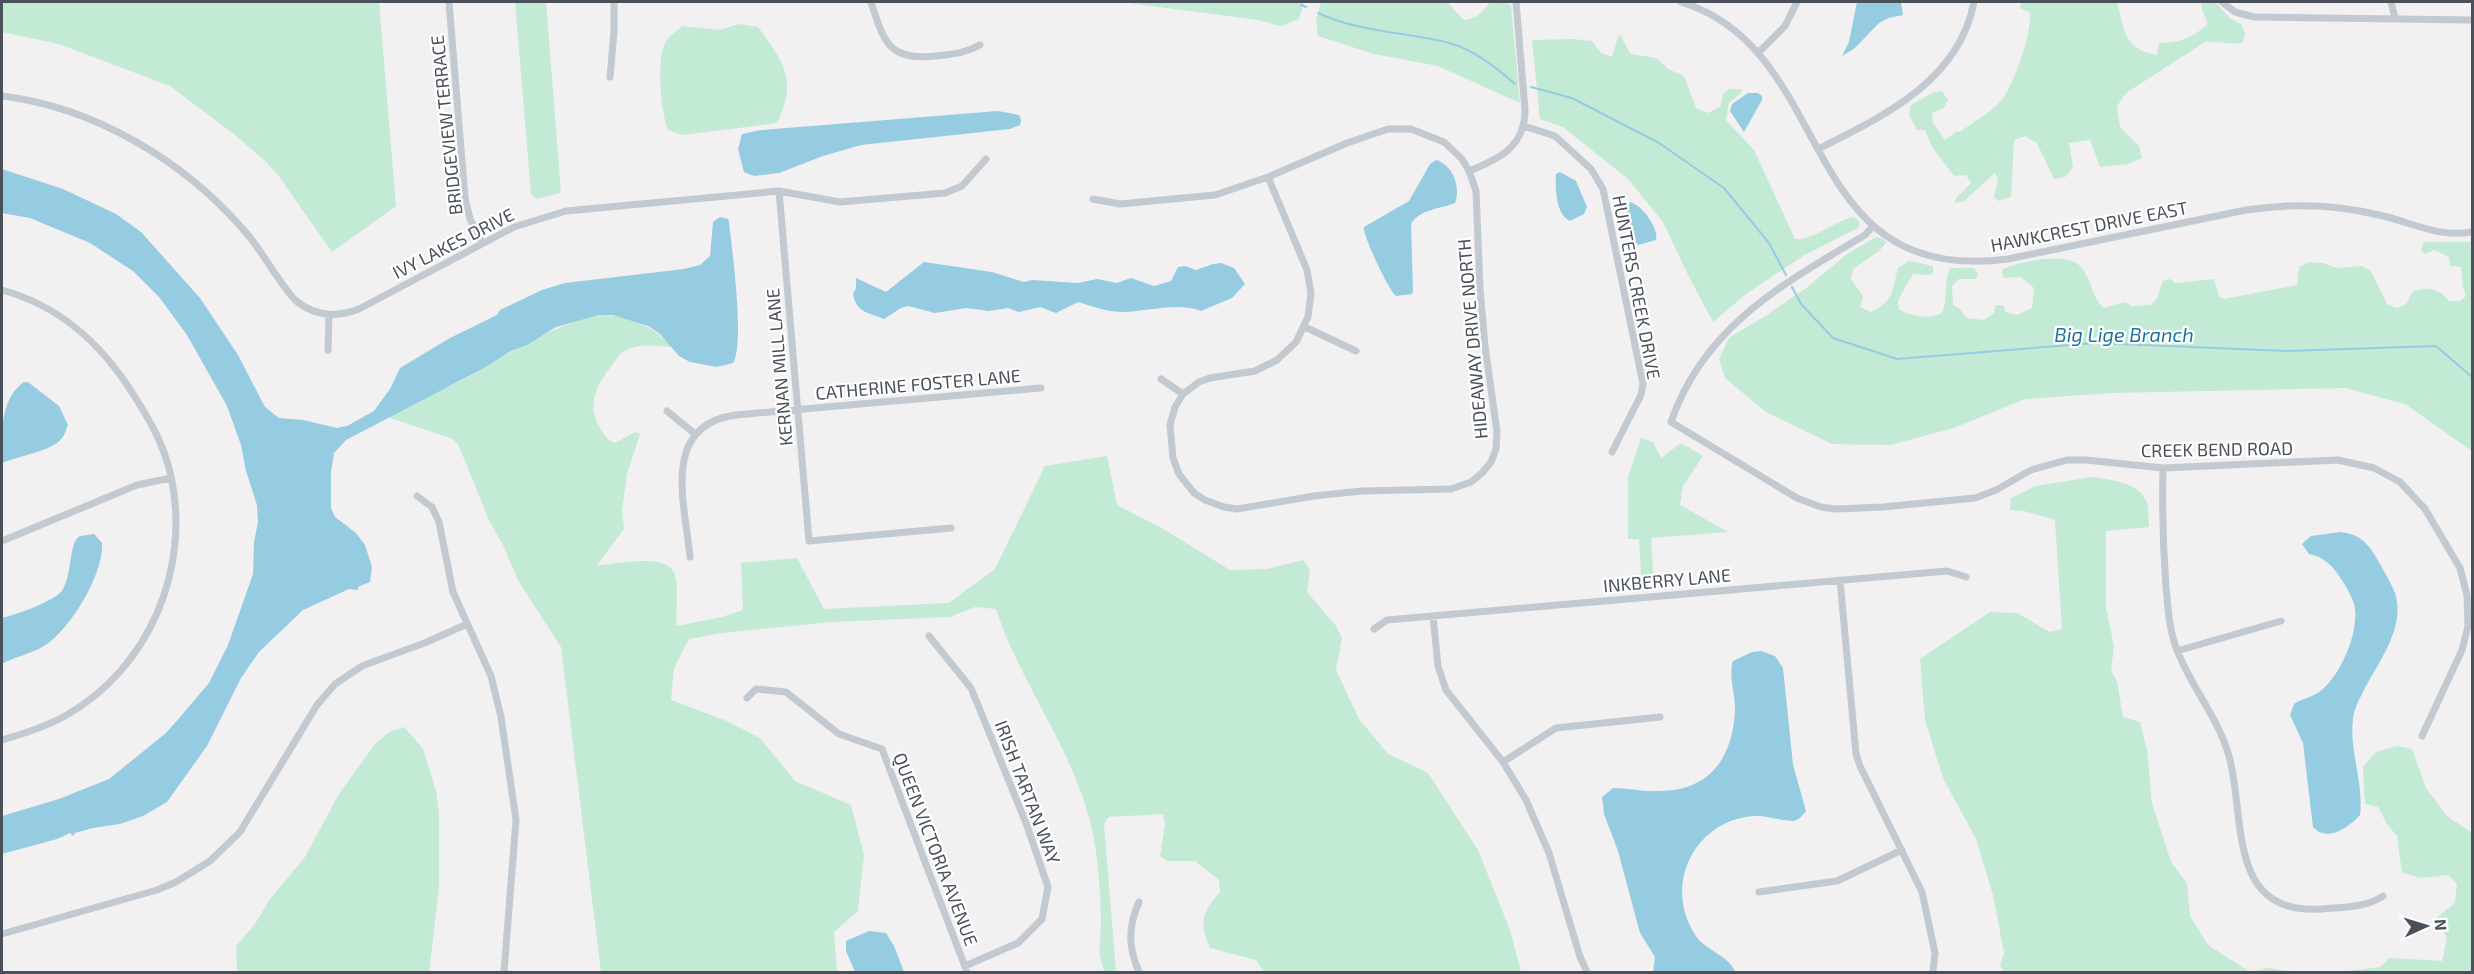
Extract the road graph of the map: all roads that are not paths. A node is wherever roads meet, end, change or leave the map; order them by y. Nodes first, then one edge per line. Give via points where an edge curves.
1 (448, 2) edge
2 (614, 2) edge
3 (871, 2) edge
4 (1516, 2) edge
5 (1681, 2) edge
6 (1797, 2) edge
7 (1974, 2) edge
8 (2222, 2) edge
9 (2391, 2) edge
10 (2395, 18) junction
11 (2472, 20) edge
12 (980, 45) dead end
13 (1758, 53) junction
14 (610, 77) dead end
15 (2, 96) edge
16 (1524, 126) junction
17 (1818, 149) junction
18 (986, 159) dead end
19 (1469, 171) junction
20 (1268, 177) junction
21 (779, 191) junction
22 (1093, 199) dead end
23 (1873, 226) junction
24 (2472, 232) edge
25 (482, 243) junction
26 (2, 290) edge
27 (329, 315) junction
28 (1305, 327) junction
29 (328, 350) dead end
30 (1356, 351) dead end
31 (1161, 380) dead end
32 (1041, 388) dead end
33 (1183, 394) junction
34 (798, 409) junction
35 (667, 411) dead end
36 (695, 434) junction
37 (1612, 452) dead end
38 (2163, 468) junction
39 (171, 478) junction
40 (417, 496) dead end
41 (951, 528) dead end
42 (2, 541) edge
43 (690, 557) dead end
44 (1966, 577) dead end
45 (1840, 580) junction
46 (1433, 616) junction
47 (2281, 621) dead end
48 (467, 624) junction
49 (1374, 630) dead end
50 (929, 636) dead end
51 (2177, 651) junction
52 (747, 698) dead end
53 (1660, 717) dead end
54 (2422, 736) dead end
55 (2, 740) edge
56 (1503, 762) junction
57 (1902, 850) junction
58 (1759, 892) dead end
59 (2383, 896) dead end
60 (1139, 902) dead end
61 (2, 934) edge
62 (966, 969) edge
63 (504, 972) edge
64 (1139, 972) edge
65 (1587, 972) edge
66 (1933, 972) edge

1 - 25 street, BRIDGEVIEW TERRACE via 465,198
2 - 14 street
3 - 12 street via 883,37 902,55 964,53
4 - 16 street via 1526,110
5 - 13 street, HAWKCREST DRIVE EAST via 1718,19
6 - 13 street via 1785,26
7 - 17 street via 1957,46 1923,89
8 - 10 street via 2235,12 2254,18
9 - 10 street
10 - 11 street
13 - 17 street, HAWKCREST DRIVE EAST via 1784,88
15 - 27 street via 71,113 127,138 170,164 210,195 242,228 295,300
16 - 19 street via 1519,139 1504,155
16 - 37 street, HUNTERS CREEK DRIVE via 1555,136 1591,169 1603,189 1643,384
17 - 23 street, HAWKCREST DRIVE EAST via 1849,200
18 - 21 street, IVY LAKES DRIVE via 962,186 945,193 840,202
19 - 20 street via 1444,142 1422,131 1400,128 1376,132
19 - 33 street, HIDEAWAY DRIVE NORTH via 1477,202 1480,289 1497,432 1494,456 1477,478 1451,489 1362,491 1237,509 1217,506 1194,493 1174,465 1171,417
20 - 22 street via 1200,197 1120,204
20 - 28 street via 1310,281
21 - 25 street, IVY LAKES DRIVE via 566,211 514,227
21 - 34 street, KERNAN MILL LANE
23 - 24 street, HAWKCREST DRIVE EAST via 1915,251 1976,262 2008,259 2246,210 2285,206 2354,209 2434,232
23 - 38 street, CREEK BEND ROAD via 1865,235 1779,287 1733,324 1694,372 1671,422 1797,498 1836,509 1975,498 2031,470 2067,460
25 - 27 street, IVY LAKES DRIVE via 359,309
26 - 39 street via 63,317 107,356 156,432
27 - 29 street
28 - 30 street
28 - 33 street via 1289,350 1267,366 1210,378
31 - 33 street
32 - 34 street, CATHERINE FOSTER LANE
34 - 36 street, CATHERINE FOSTER LANE via 724,416 705,424
34 - 41 street, KERNAN MILL LANE via 809,541
35 - 36 street
36 - 43 street via 684,454 682,474
38 - 51 street via 2162,544 2170,626
38 - 54 street, CREEK BEND ROAD via 2349,461 2389,475 2409,490 2460,568 2469,606 2462,650
39 - 42 street via 137,485
39 - 55 street via 176,517 174,558 159,610 137,650 110,682 80,706 51,723
40 - 48 street via 432,507 439,522 453,592
44 - 45 street, INKBERRY LANE via 1947,571
45 - 46 street, INKBERRY LANE
45 - 57 street via 1856,754
46 - 49 street, INKBERRY LANE via 1387,620
46 - 56 street via 1438,666 1446,690
47 - 51 street
48 - 61 street via 362,666 335,684 317,705 240,832 193,873 157,890
48 - 63 street via 497,698 514,801 516,838
50 - 62 street, IRISH TARTAN WAY via 970,688 1048,887 1042,919 1018,943
51 - 59 street via 2226,746 2235,782 2245,861 2260,888 2276,901 2304,910 2369,904
52 - 62 street, QUEEN VICTORIA AVENUE via 756,689 786,692 839,734 882,749
53 - 56 street via 1556,728
56 - 65 street via 1539,826
57 - 58 street via 1837,881
57 - 66 street via 1922,892 1935,953
60 - 64 street via 1131,921 1131,950

